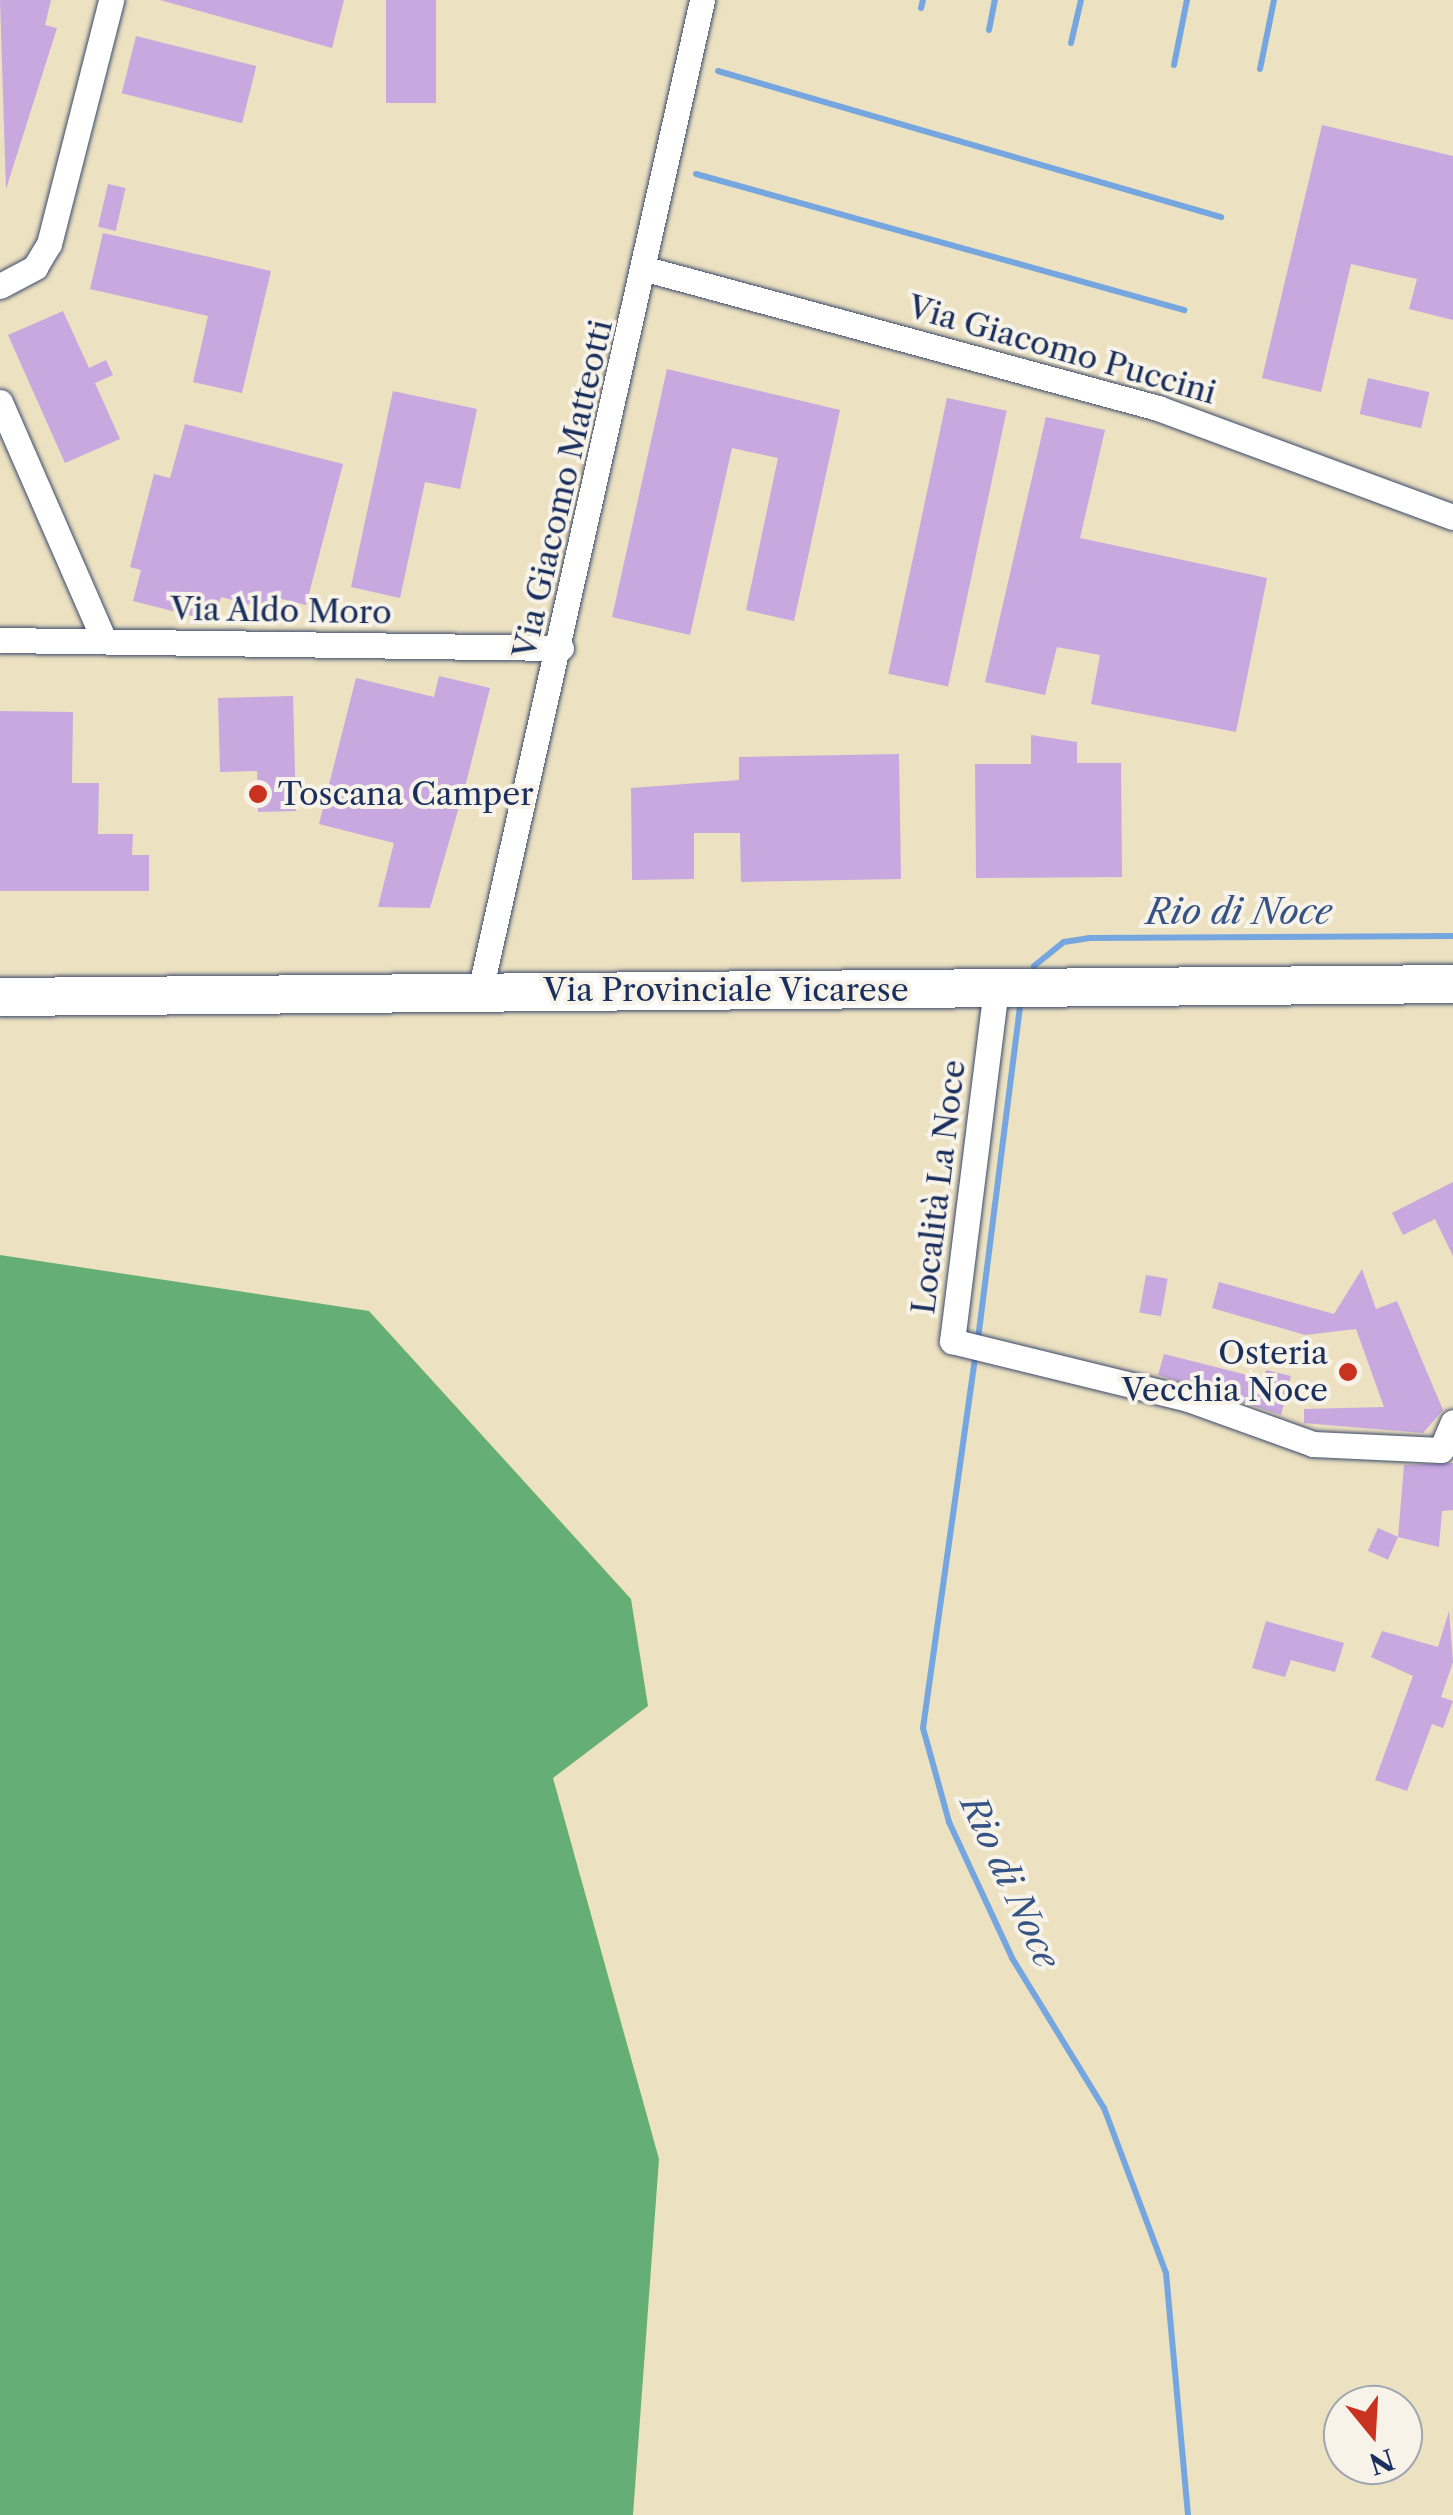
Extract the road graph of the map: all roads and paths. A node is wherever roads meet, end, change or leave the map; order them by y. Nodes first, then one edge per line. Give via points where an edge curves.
1 (111, 0) edge
2 (702, 0) edge
3 (646, 269) junction
4 (0, 286) edge
5 (0, 402) edge
6 (1453, 516) edge
7 (0, 640) edge
8 (104, 640) junction
9 (561, 648) junction
10 (1453, 984) edge
11 (996, 988) junction
12 (480, 991) junction
13 (0, 997) edge
14 (1453, 1422) edge

1 - 4 street via 49,244 34,267
2 - 3 street, Via Giacomo Matteotti
3 - 6 street, Via Giacomo Puccini via 1158,408
3 - 9 street, Via Giacomo Matteotti
5 - 8 street
7 - 8 street, Via Aldo Moro
8 - 9 street, Via Aldo Moro
9 - 12 street, Via Giacomo Matteotti
10 - 11 main road, Via Provinciale Vicarese
11 - 12 main road, Via Provinciale Vicarese
11 - 14 street, Località La Noce via 952,1341 1188,1399 1313,1444 1441,1450
12 - 13 main road, Via Provinciale Vicarese

